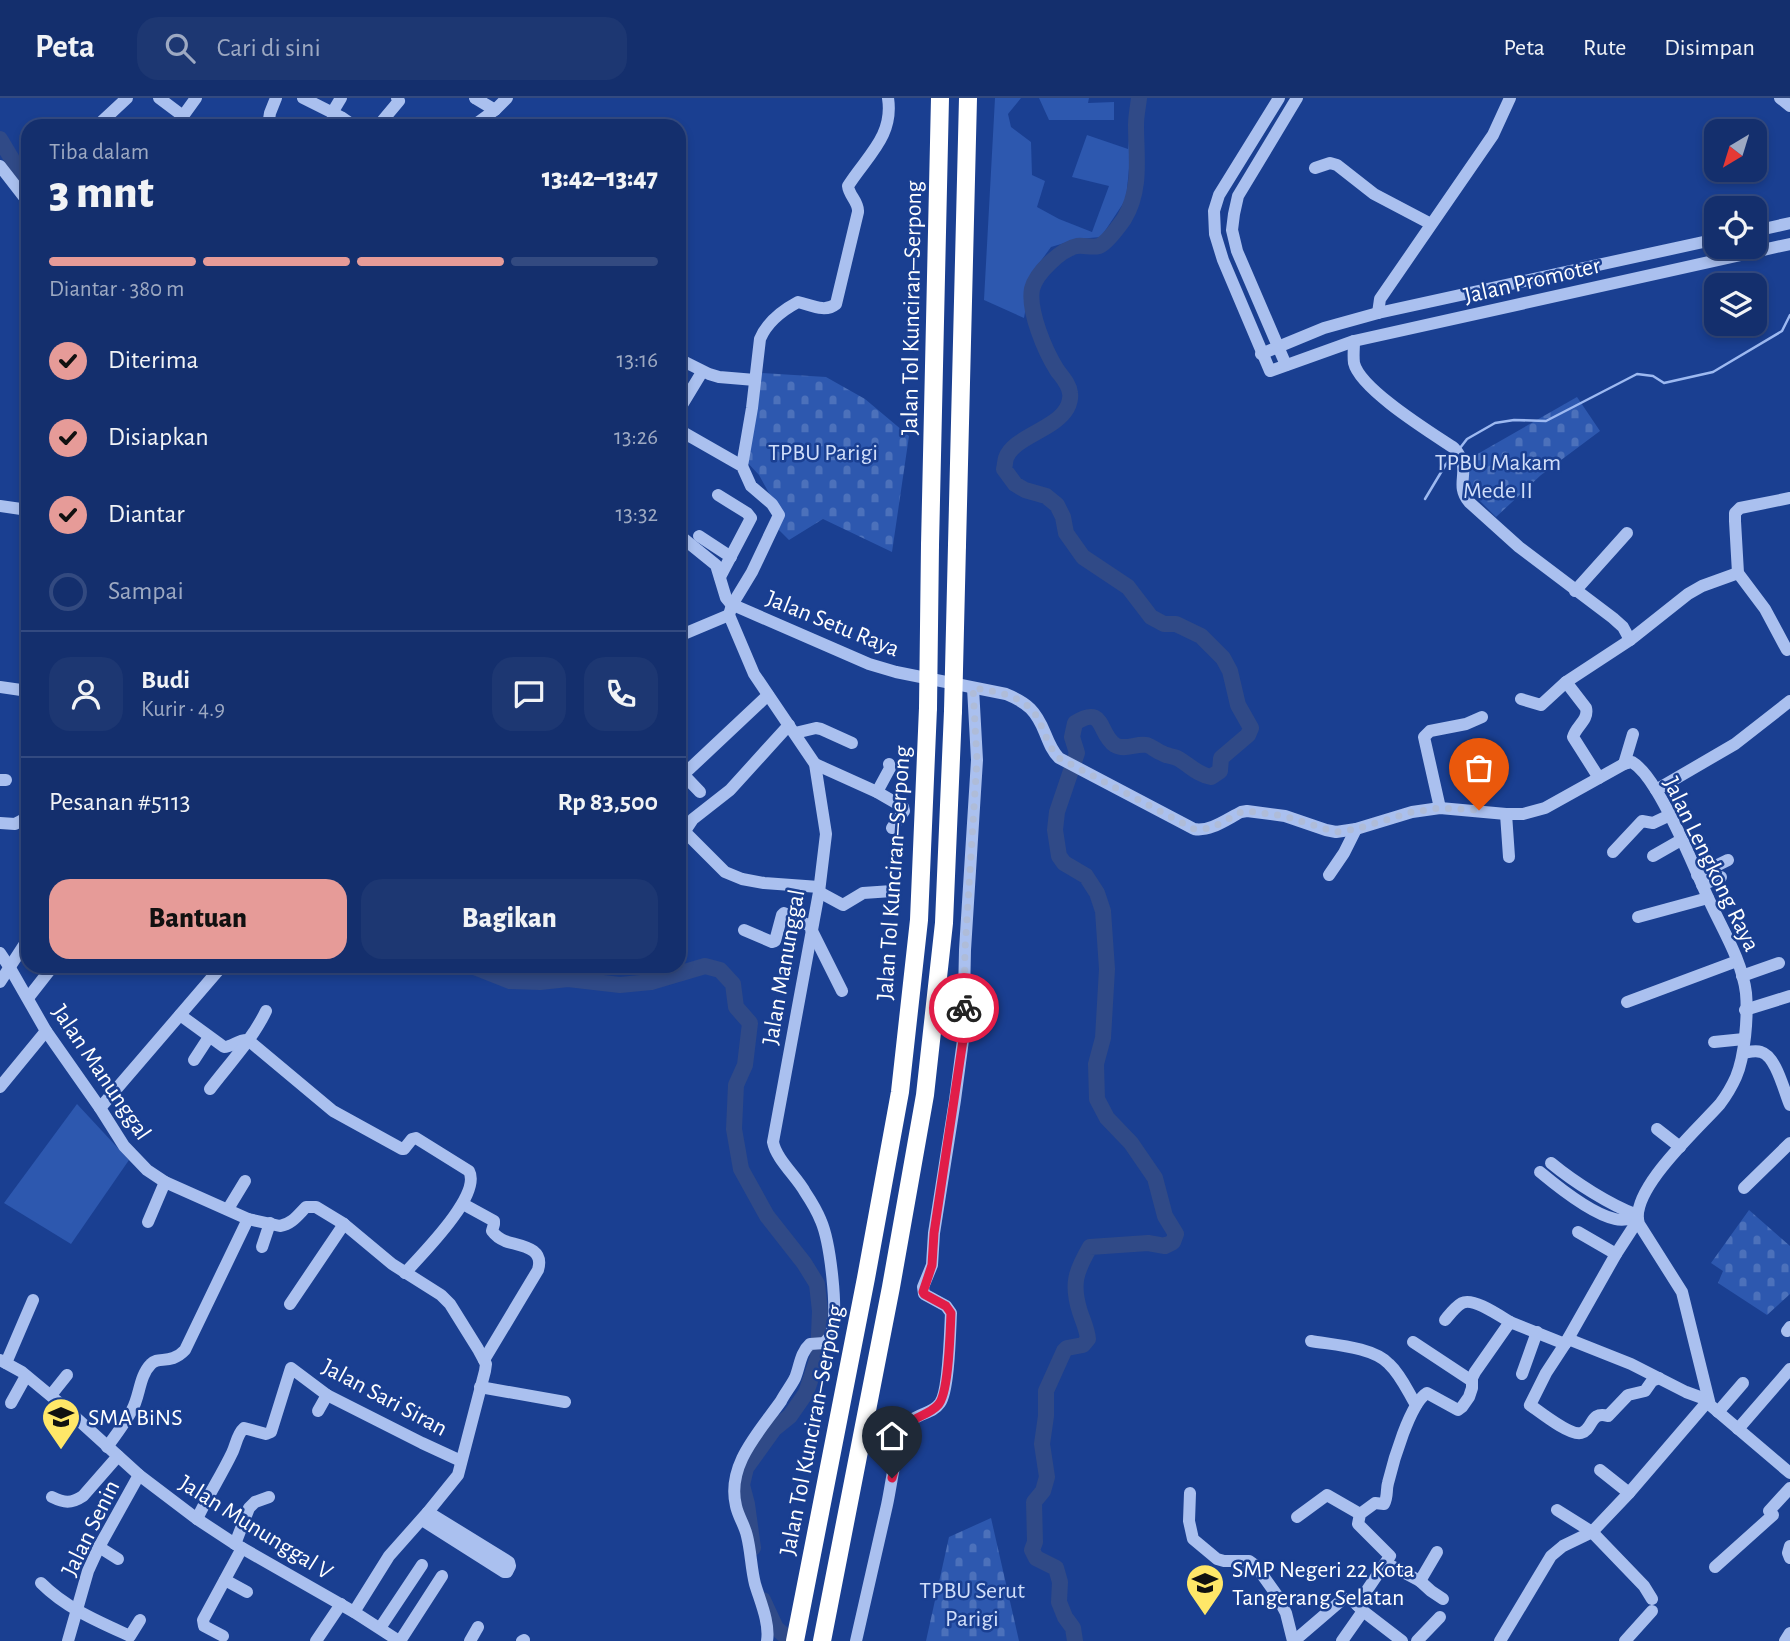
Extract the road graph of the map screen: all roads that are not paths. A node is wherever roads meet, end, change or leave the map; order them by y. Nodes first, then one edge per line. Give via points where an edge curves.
1 (127, 98) edge
2 (159, 98) edge
3 (195, 98) edge
4 (276, 98) edge
5 (303, 98) edge
6 (341, 98) edge
7 (397, 98) edge
8 (475, 98) edge
9 (507, 98) edge
10 (888, 98) edge
11 (940, 98) edge
12 (968, 98) edge
13 (1279, 98) edge
14 (1297, 98) edge
15 (1510, 98) edge
16 (1780, 98) edge
17 (1790, 106) edge
18 (495, 110) junction
19 (332, 113) junction
20 (108, 119) edge
21 (181, 119) edge
22 (184, 119) edge
23 (269, 119) edge
24 (342, 119) edge
25 (384, 119) edge
26 (483, 119) edge
27 (0, 166) edge
28 (1315, 167) dead end
29 (21, 193) edge
30 (1790, 223) edge
31 (1432, 225) junction
32 (1767, 228) edge
33 (1704, 242) edge
34 (1790, 244) edge
35 (1767, 247) edge
36 (1708, 259) edge
37 (1378, 313) junction
38 (1354, 341) junction
39 (1283, 345) junction
40 (1261, 354) junction
41 (686, 363) edge
42 (1291, 364) junction
43 (702, 372) junction
44 (755, 380) junction
45 (686, 398) edge
46 (686, 434) edge
47 (742, 466) junction
48 (718, 495) dead end
49 (1790, 498) edge
50 (0, 506) edge
51 (21, 509) edge
52 (1627, 533) dead end
53 (699, 537) dead end
54 (686, 544) edge
55 (732, 557) junction
56 (1738, 573) junction
57 (720, 577) junction
58 (1576, 591) junction
59 (731, 610) junction
60 (686, 632) edge
61 (1630, 640) junction
62 (1789, 653) edge
63 (1566, 682) junction
64 (0, 687) edge
65 (973, 688) junction
66 (21, 690) edge
67 (768, 695) junction
68 (1521, 699) dead end
69 (1790, 701) edge
70 (1482, 717) dead end
71 (792, 729) junction
72 (1633, 734) dead end
73 (852, 743) dead end
74 (816, 764) junction
75 (889, 764) dead end
76 (1624, 764) junction
77 (686, 768) edge
78 (686, 777) edge
79 (1599, 778) junction
80 (1656, 790) junction
81 (700, 792) dead end
82 (877, 792) junction
83 (1440, 808) junction
84 (1506, 814) junction
85 (1670, 815) junction
86 (21, 821) edge
87 (0, 823) edge
88 (686, 828) edge
89 (892, 828) dead end
90 (1356, 829) junction
91 (686, 837) edge
92 (1681, 840) junction
93 (1613, 852) dead end
94 (1653, 856) dead end
95 (1509, 857) dead end
96 (1728, 860) dead end
97 (1329, 875) dead end
98 (1721, 877) dead end
99 (1700, 880) junction
100 (819, 889) junction
101 (892, 891) dead end
102 (1708, 898) junction
103 (1638, 917) dead end
104 (811, 928) junction
105 (744, 930) dead end
106 (21, 950) edge
107 (0, 953) edge
108 (1737, 961) junction
109 (1779, 963) dead end
110 (10, 968) junction
111 (48, 973) edge
112 (216, 973) edge
113 (1742, 976) junction
114 (0, 982) edge
115 (842, 991) dead end
116 (1746, 995) junction
117 (1790, 996) edge
118 (28, 998) junction
119 (1627, 1002) dead end
120 (1758, 1005) junction
121 (1745, 1010) junction
122 (266, 1011) dead end
123 (180, 1015) junction
124 (46, 1031) junction
125 (209, 1037) junction
126 (1744, 1039) junction
127 (248, 1040) junction
128 (1714, 1042) dead end
129 (1744, 1053) junction
130 (194, 1060) dead end
131 (0, 1087) edge
132 (1787, 1087) edge
133 (210, 1089) dead end
134 (1790, 1105) edge
135 (100, 1108) junction
136 (1657, 1129) dead end
137 (1790, 1143) edge
138 (1680, 1147) junction
139 (1551, 1163) dead end
140 (1540, 1172) dead end
141 (245, 1181) dead end
142 (165, 1182) junction
143 (1744, 1188) dead end
144 (463, 1204) junction
145 (229, 1209) junction
146 (1638, 1218) junction
147 (248, 1219) junction
148 (148, 1222) dead end
149 (270, 1223) junction
150 (344, 1224) junction
151 (1578, 1232) dead end
152 (262, 1247) dead end
153 (1616, 1254) junction
154 (405, 1273) junction
155 (33, 1300) dead end
156 (290, 1304) dead end
157 (1445, 1320) dead end
158 (1510, 1322) junction
159 (1537, 1332) junction
160 (1311, 1341) dead end
161 (1566, 1341) junction
162 (1413, 1342) dead end
163 (484, 1360) junction
164 (3, 1362) edge
165 (1790, 1369) edge
166 (1522, 1374) dead end
167 (67, 1375) dead end
168 (26, 1376) junction
169 (1659, 1378) junction
170 (1472, 1381) junction
171 (1742, 1383) dead end
172 (480, 1387) junction
173 (51, 1395) junction
174 (327, 1395) junction
175 (1708, 1401) junction
176 (565, 1402) dead end
177 (10, 1403) dead end
178 (318, 1411) dead end
179 (1413, 1411) junction
180 (1718, 1412) junction
181 (1738, 1429) junction
182 (107, 1447) junction
183 (118, 1456) junction
184 (461, 1461) junction
185 (1600, 1470) dead end
186 (1790, 1472) edge
187 (139, 1475) junction
188 (1790, 1489) edge
189 (1190, 1493) dead end
190 (1629, 1493) junction
191 (52, 1497) dead end
192 (269, 1497) dead end
193 (1557, 1510) dead end
194 (1360, 1514) junction
195 (425, 1516) junction
196 (1297, 1517) dead end
197 (197, 1519) junction
198 (1592, 1532) junction
199 (238, 1546) junction
200 (1790, 1546) edge
201 (99, 1547) junction
202 (1437, 1552) dead end
203 (1790, 1558) edge
204 (118, 1559) dead end
205 (1386, 1563) junction
206 (422, 1565) dead end
207 (1715, 1567) dead end
208 (442, 1576) dead end
209 (225, 1580) junction
210 (1420, 1581) junction
211 (41, 1583) dead end
212 (247, 1592) dead end
213 (1443, 1599) dead end
214 (341, 1604) junction
215 (1360, 1608) junction
216 (77, 1611) junction
217 (354, 1612) junction
218 (1440, 1617) dead end
219 (140, 1620) dead end
220 (478, 1627) dead end
221 (380, 1628) junction
222 (1790, 1633) edge
223 (823, 1634) edge
224 (223, 1636) dead end
225 (68, 1641) edge
226 (316, 1641) edge
227 (400, 1641) edge
228 (470, 1641) edge
229 (767, 1641) edge
230 (795, 1641) edge
231 (856, 1641) edge
232 (1293, 1641) edge
233 (1342, 1641) edge
234 (1402, 1641) edge
235 (1417, 1641) edge
236 (1500, 1641) edge
237 (1625, 1641) edge
238 (1785, 1641) edge

1 - 20 street
2 - 21 street
3 - 22 street
4 - 23 street
5 - 19 street
6 - 19 street
7 - 25 street
8 - 18 street
9 - 18 street
10 - 44 street via 889,121 883,139 848,186 859,206 836,304 829,309 798,302 764,329
11 - 230 highway, Jalan Tol Kunciran–Serpong, bridge via 928,708 919,920 900,1092
12 - 223 highway, Jalan Tol Kunciran–Serpong, bridge via 944,923 925,1095
13 - 40 street, Jalan Promoter via 1219,195 1214,211 1223,260
14 - 39 street via 1238,196 1233,230 1237,251
15 - 31 street via 1493,135
16 - 17 street
18 - 26 street
19 - 24 street
27 - 29 street
28 - 31 street via 1337,165 1374,194
30 - 32 street
31 - 37 street via 1380,299
33 - 37 street, Jalan Promoter
34 - 35 street, Jalan Promoter
36 - 38 street, Jalan Promoter
37 - 39 street, Jalan Promoter
38 - 42 street, Jalan Promoter
38 - 58 street via 1354,364 1367,385 1462,459 1463,495
39 - 40 street, Jalan Promoter
39 - 42 street
40 - 42 street, Jalan Promoter via 1270,372
41 - 43 street
43 - 44 street
43 - 45 street
44 - 47 street
46 - 47 street
47 - 59 street via 751,486 779,515
48 - 55 street via 751,518
49 - 56 street via 1737,510
50 - 51 street
52 - 58 street
53 - 55 street
54 - 57 street, Jalan Setu Raya via 714,561
55 - 57 street
56 - 61 street via 1688,594
56 - 62 street
57 - 59 street, Jalan Setu Raya
58 - 61 street via 1623,627
59 - 60 street
59 - 65 street, Jalan Setu Raya via 869,664
59 - 67 street, Jalan Manunggal via 754,674
61 - 63 street
63 - 68 street via 1541,705
63 - 79 street via 1587,711 1573,737
64 - 66 street
65 - 90 street, Jalan Setu Raya via 1021,700 1040,720 1059,758 1194,829 1253,811 1326,830
65 - 231 street via 977,760 963,1040 932,1265 923,1292 951,1313 946,1386 940,1404 906,1426
67 - 71 street, Jalan Manunggal
67 - 77 street
69 - 80 street via 1735,744
70 - 83 street via 1430,731 1424,737
71 - 73 street via 821,729
71 - 74 street, Jalan Manunggal
71 - 88 street
72 - 76 street
74 - 82 street
74 - 100 street, Jalan Manunggal via 826,834
75 - 82 street
76 - 79 street
76 - 80 street, Jalan Lengkong Raya via 1637,765
78 - 81 street
79 - 84 street via 1545,808
80 - 85 street, Jalan Lengkong Raya
82 - 89 street via 904,809
83 - 84 street
83 - 90 street
84 - 95 street
85 - 92 street, Jalan Lengkong Raya
85 - 93 street via 1653,823 1642,821
86 - 87 street
90 - 97 street
91 - 100 street via 725,872 742,879
92 - 94 street
92 - 99 street, Jalan Lengkong Raya
96 - 99 street
98 - 99 street
99 - 102 street, Jalan Lengkong Raya
100 - 101 street via 843,905 863,893
100 - 104 street, Jalan Manunggal
102 - 103 street
102 - 108 street, Jalan Lengkong Raya
104 - 105 street via 784,913 773,942
104 - 115 street
104 - 229 street, Jalan Manunggal via 773,1142 821,1220 834,1304 831,1335 804,1352 794,1379 746,1450 734,1487
106 - 110 street
107 - 110 street, Jalan Manunggal
108 - 113 street, Jalan Lengkong Raya
108 - 119 street
109 - 113 street
110 - 114 street
110 - 118 street, Jalan Manunggal
111 - 118 street
112 - 123 street
113 - 116 street, Jalan Lengkong Raya
116 - 120 street
116 - 121 street, Jalan Lengkong Raya
117 - 120 street
118 - 124 street, Jalan Manunggal
120 - 121 street
121 - 126 street, Jalan Lengkong Raya
122 - 127 street
123 - 125 street
123 - 135 street
124 - 131 street
124 - 135 street, Jalan Manunggal
125 - 127 street via 223,1047
125 - 130 street
126 - 128 street
126 - 129 street, Jalan Lengkong Raya
127 - 133 street
127 - 144 street via 333,1111 402,1149 415,1138 467,1169 472,1180
129 - 132 street via 1763,1052 1771,1058
129 - 138 street, Jalan Lengkong Raya via 1726,1095
132 - 134 street
135 - 142 street, Jalan Manunggal via 132,1155
136 - 138 street
137 - 143 street
138 - 146 street, Jalan Lengkong Raya via 1656,1174
139 - 146 street
140 - 146 street via 1607,1216
141 - 145 street
142 - 145 street, Jalan Manunggal
142 - 148 street
144 - 154 street
144 - 163 street via 494,1221 492,1231 503,1240 529,1248 539,1258 538,1270
145 - 147 street, Jalan Manunggal
146 - 153 street, Jalan Lengkong Raya
146 - 175 street via 1682,1292
147 - 149 street, Jalan Manunggal
147 - 182 street via 185,1350 173,1359 150,1364 134,1408
149 - 150 street, Jalan Manunggal via 286,1225 310,1206
149 - 152 street
150 - 154 street, Jalan Manunggal
150 - 156 street
151 - 153 street
153 - 161 street, Jalan Lengkong Raya
154 - 163 street, Jalan Manunggal via 450,1304
155 - 164 street
157 - 158 street via 1468,1301
158 - 159 street
158 - 170 street
159 - 161 street
159 - 166 street
160 - 179 street via 1383,1358 1394,1369
161 - 169 street
161 - 169 street, Jalan Lengkong Raya via 1530,1405 1579,1434 1599,1415 1608,1416 1628,1395 1645,1391
162 - 170 street
163 - 172 street
164 - 168 street, Jalan Mununggal V
165 - 181 street
167 - 173 street
168 - 173 street, Jalan Mununggal V
168 - 177 street
169 - 175 street
170 - 179 street via 1469,1398 1460,1409 1427,1394
171 - 180 street
172 - 176 street
172 - 184 street
173 - 182 street, Jalan Mununggal V
174 - 178 street
174 - 184 street, Jalan Sari Siran
174 - 197 street, Jalan Sari Siran via 291,1368 271,1432 240,1431
175 - 180 street
175 - 190 street
179 - 194 street via 1387,1485 1386,1501
180 - 181 street
181 - 186 street
182 - 183 street, Jalan Mununggal V
183 - 187 street, Jalan Mununggal V
183 - 191 street via 77,1500 63,1503
184 - 195 street via 458,1475
185 - 190 street
187 - 197 street, Jalan Mununggal V
187 - 201 street, Jalan Senin
188 - 207 street via 1769,1511 1773,1515
189 - 232 street via 1193,1539 1217,1559 1250,1561 1256,1566 1286,1614
190 - 198 street
192 - 199 street via 249,1508
193 - 198 street
194 - 196 street via 1327,1495
194 - 205 street via 1358,1524 1390,1555
195 - 195 street via 509,1562 507,1572 504,1572
195 - 217 street via 388,1556
197 - 199 street, Jalan Mununggal V
198 - 236 street via 1551,1556
198 - 237 street via 1644,1586 1652,1605
199 - 209 street
199 - 214 street, Jalan Mununggal V
200 - 203 street
201 - 204 street
201 - 216 street, Jalan Senin
202 - 210 street
205 - 210 street
205 - 215 street
206 - 221 street
208 - 227 street
209 - 212 street
209 - 224 street via 202,1623
210 - 213 street
211 - 216 street
214 - 217 street, Jalan Mununggal V
214 - 226 street
215 - 232 street via 1351,1599 1343,1600
215 - 233 street
215 - 234 street
216 - 219 street via 130,1636
216 - 225 street, Jalan Senin
217 - 221 street, Jalan Mununggal V
218 - 235 street
220 - 228 street
221 - 227 street, Jalan Mununggal V
222 - 238 street

